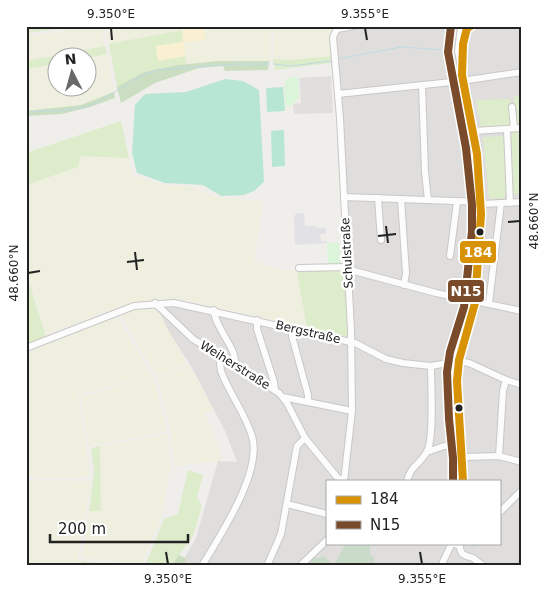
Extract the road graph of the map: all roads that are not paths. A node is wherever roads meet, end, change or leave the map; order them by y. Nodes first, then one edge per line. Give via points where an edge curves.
1 (354, 26) edge
2 (465, 27) edge
3 (336, 28) edge
4 (522, 72) edge
5 (463, 81) junction
6 (422, 85) junction
7 (338, 94) junction
8 (512, 107) dead end
9 (510, 128) junction
10 (522, 128) edge
11 (473, 131) junction
12 (344, 197) junction
13 (378, 198) junction
14 (401, 199) junction
15 (428, 200) junction
16 (457, 202) junction
17 (522, 202) edge
18 (482, 203) junction
19 (501, 203) junction
20 (510, 203) junction
21 (381, 240) dead end
22 (450, 256) dead end
23 (348, 267) junction
24 (299, 268) dead end
25 (404, 285) junction
26 (475, 301) junction
27 (155, 303) junction
28 (489, 304) junction
29 (214, 310) junction
30 (522, 311) edge
31 (257, 320) junction
32 (292, 328) junction
33 (351, 342) junction
34 (26, 348) edge
35 (223, 358) junction
36 (459, 361) junction
37 (235, 365) junction
38 (431, 366) junction
39 (506, 380) junction
40 (522, 385) edge
41 (275, 390) junction
42 (283, 397) junction
43 (308, 402) junction
44 (352, 410) junction
45 (305, 438) junction
46 (462, 445) junction
47 (427, 452) junction
48 (499, 456) junction
49 (464, 457) junction
50 (522, 462) edge
51 (342, 480) edge
52 (344, 480) edge
53 (407, 480) edge
54 (463, 480) edge
55 (522, 490) edge
56 (287, 504) junction
57 (500, 512) edge
58 (326, 514) edge
59 (326, 541) edge
60 (452, 544) edge
61 (455, 544) edge
62 (522, 563) edge
63 (202, 566) edge
64 (267, 566) edge
65 (300, 566) edge
66 (441, 566) edge
67 (484, 566) edge
68 (519, 566) edge

1 - 3 street
2 - 5 street via 458,51
3 - 7 street, Schulstraße
4 - 5 street
5 - 6 street
5 - 11 street
6 - 7 street
6 - 15 street
7 - 12 street, Schulstraße
8 - 9 street
9 - 10 street
9 - 11 street
9 - 20 street
11 - 18 street
12 - 13 street
12 - 23 street, Schulstraße
13 - 14 street
13 - 21 street
14 - 15 street
14 - 25 street
15 - 16 street
16 - 18 street
16 - 22 street
17 - 20 street
18 - 19 street
18 - 26 street
19 - 20 street
19 - 28 street
23 - 24 street
23 - 25 street
23 - 33 street, Schulstraße
25 - 26 street
26 - 28 street
26 - 36 street
27 - 29 street, Bergstraße
27 - 34 street, Bergstraße via 116,312
27 - 35 street, Weiherstraße via 193,339
28 - 30 street
29 - 31 street, Bergstraße
29 - 37 street
31 - 32 street, Bergstraße
31 - 41 street
32 - 33 street, Bergstraße
32 - 43 street
33 - 38 street, Bergstraße via 390,360
33 - 44 street, Schulstraße
35 - 37 street, Weiherstraße
35 - 63 street via 221,371 250,429 254,447 250,475 243,493
36 - 38 street, Bergstraße
36 - 39 street
36 - 46 street via 457,390
37 - 41 street, Weiherstraße
38 - 47 street via 431,441
39 - 40 street
39 - 48 street
41 - 42 street, Weiherstraße
42 - 43 street
42 - 45 street, Weiherstraße
43 - 44 street
44 - 52 street, Schulstraße
45 - 51 street, Weiherstraße
45 - 56 street via 297,446
46 - 47 street via 444,446
46 - 49 street
47 - 53 street via 413,467
48 - 49 street
48 - 50 street
49 - 54 street
55 - 57 street
56 - 58 street
56 - 64 street via 281,534
59 - 65 street
60 - 66 street
61 - 67 street via 460,546 465,557
62 - 68 street

